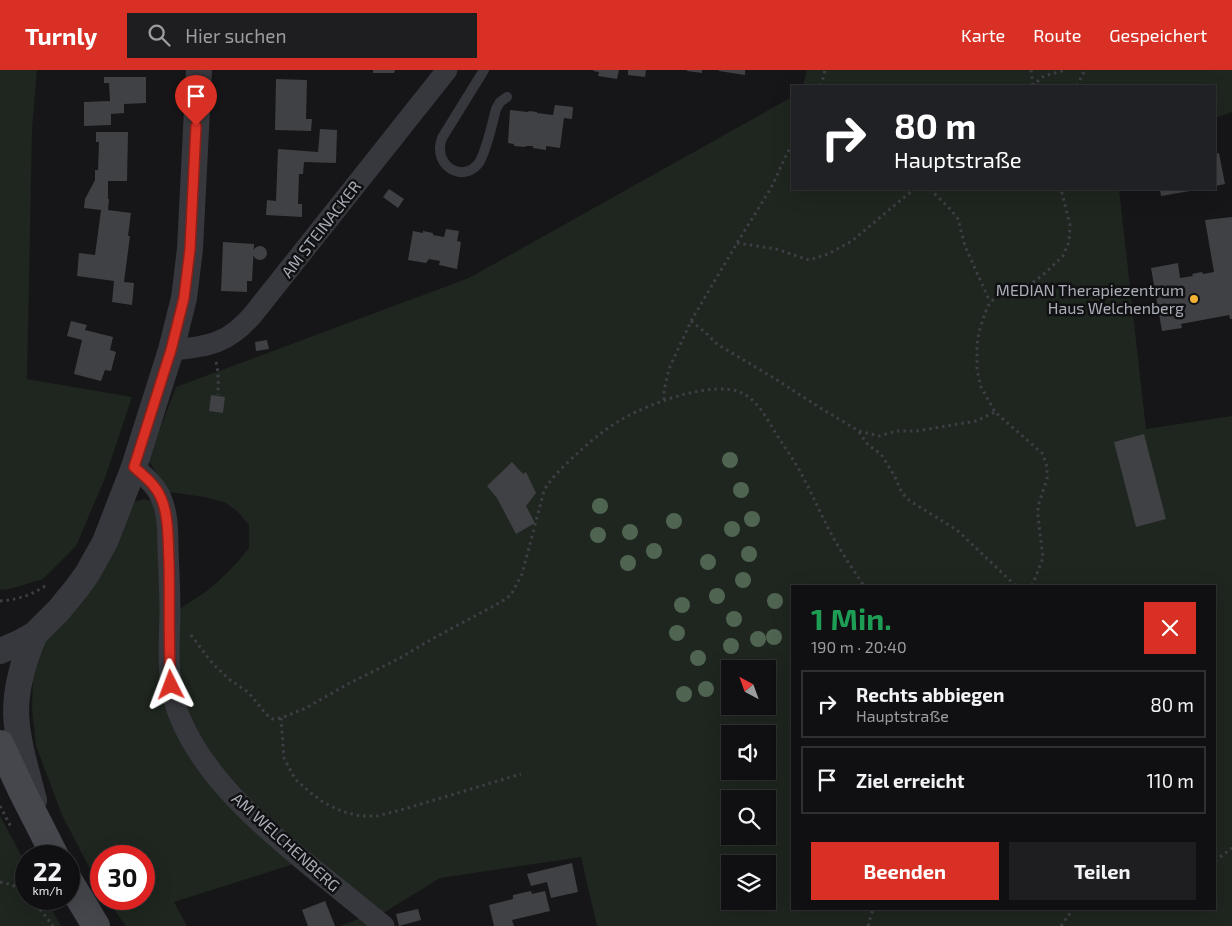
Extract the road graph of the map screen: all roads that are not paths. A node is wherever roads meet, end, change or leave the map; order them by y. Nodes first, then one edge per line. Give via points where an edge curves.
1 (199, 70) edge
2 (447, 70) edge
3 (484, 70) edge
4 (506, 97) dead end
5 (171, 350) junction
6 (134, 467) junction
7 (35, 634) junction
8 (0, 651) edge
9 (0, 744) edge
10 (42, 832) junction
11 (49, 845) edge
12 (80, 899) edge
13 (96, 926) edge
14 (384, 926) edge

1 - 5 street via 189,262
2 - 5 street, AM STEINACKER via 242,328 220,342
3 - 4 lane via 439,144 444,163 462,172 478,165 496,109
5 - 6 street
6 - 7 street via 105,542 87,574
6 - 14 street, AM WELCHENBERG via 156,489 164,505 168,542 170,669 174,700 181,721 203,759 240,803 291,851
7 - 8 street
7 - 10 street via 21,672 16,714
9 - 10 main road
10 - 11 main road
12 - 13 main road

